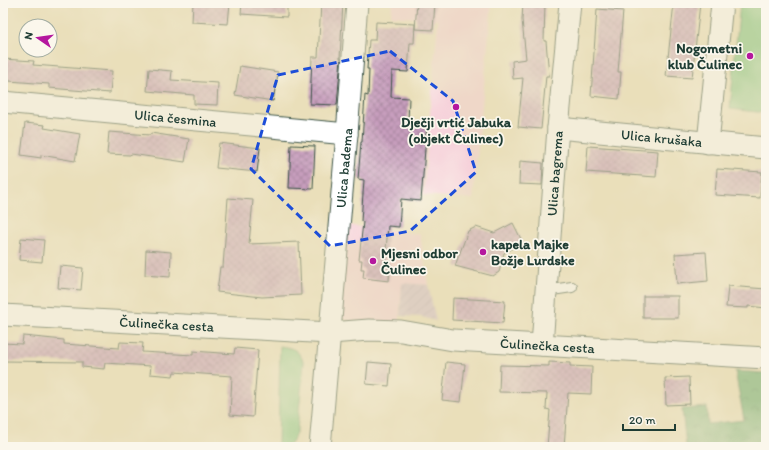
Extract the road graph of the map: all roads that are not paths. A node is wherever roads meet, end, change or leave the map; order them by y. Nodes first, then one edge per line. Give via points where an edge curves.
1 (357, 3) edge
2 (570, 3) edge
3 (722, 3) edge
4 (3, 102) edge
5 (558, 128) junction
6 (347, 134) junction
7 (708, 143) junction
8 (766, 148) edge
9 (572, 287) dead end
10 (545, 291) junction
11 (3, 315) edge
12 (330, 333) junction
13 (542, 345) junction
14 (766, 358) edge
15 (320, 447) edge

1 - 6 street, Ulica badema
2 - 5 street, Ulica bagrema
3 - 7 street
4 - 6 street, Ulica česmina
5 - 7 street, Ulica krušaka
5 - 10 street, Ulica bagrema
6 - 12 street, Ulica badema
7 - 8 street, Ulica krušaka
9 - 10 lane
10 - 13 street, Ulica bagrema
11 - 12 street, Čulinečka cesta
12 - 13 street, Čulinečka cesta via 365,330 453,340
12 - 15 street
13 - 14 street, Čulinečka cesta

